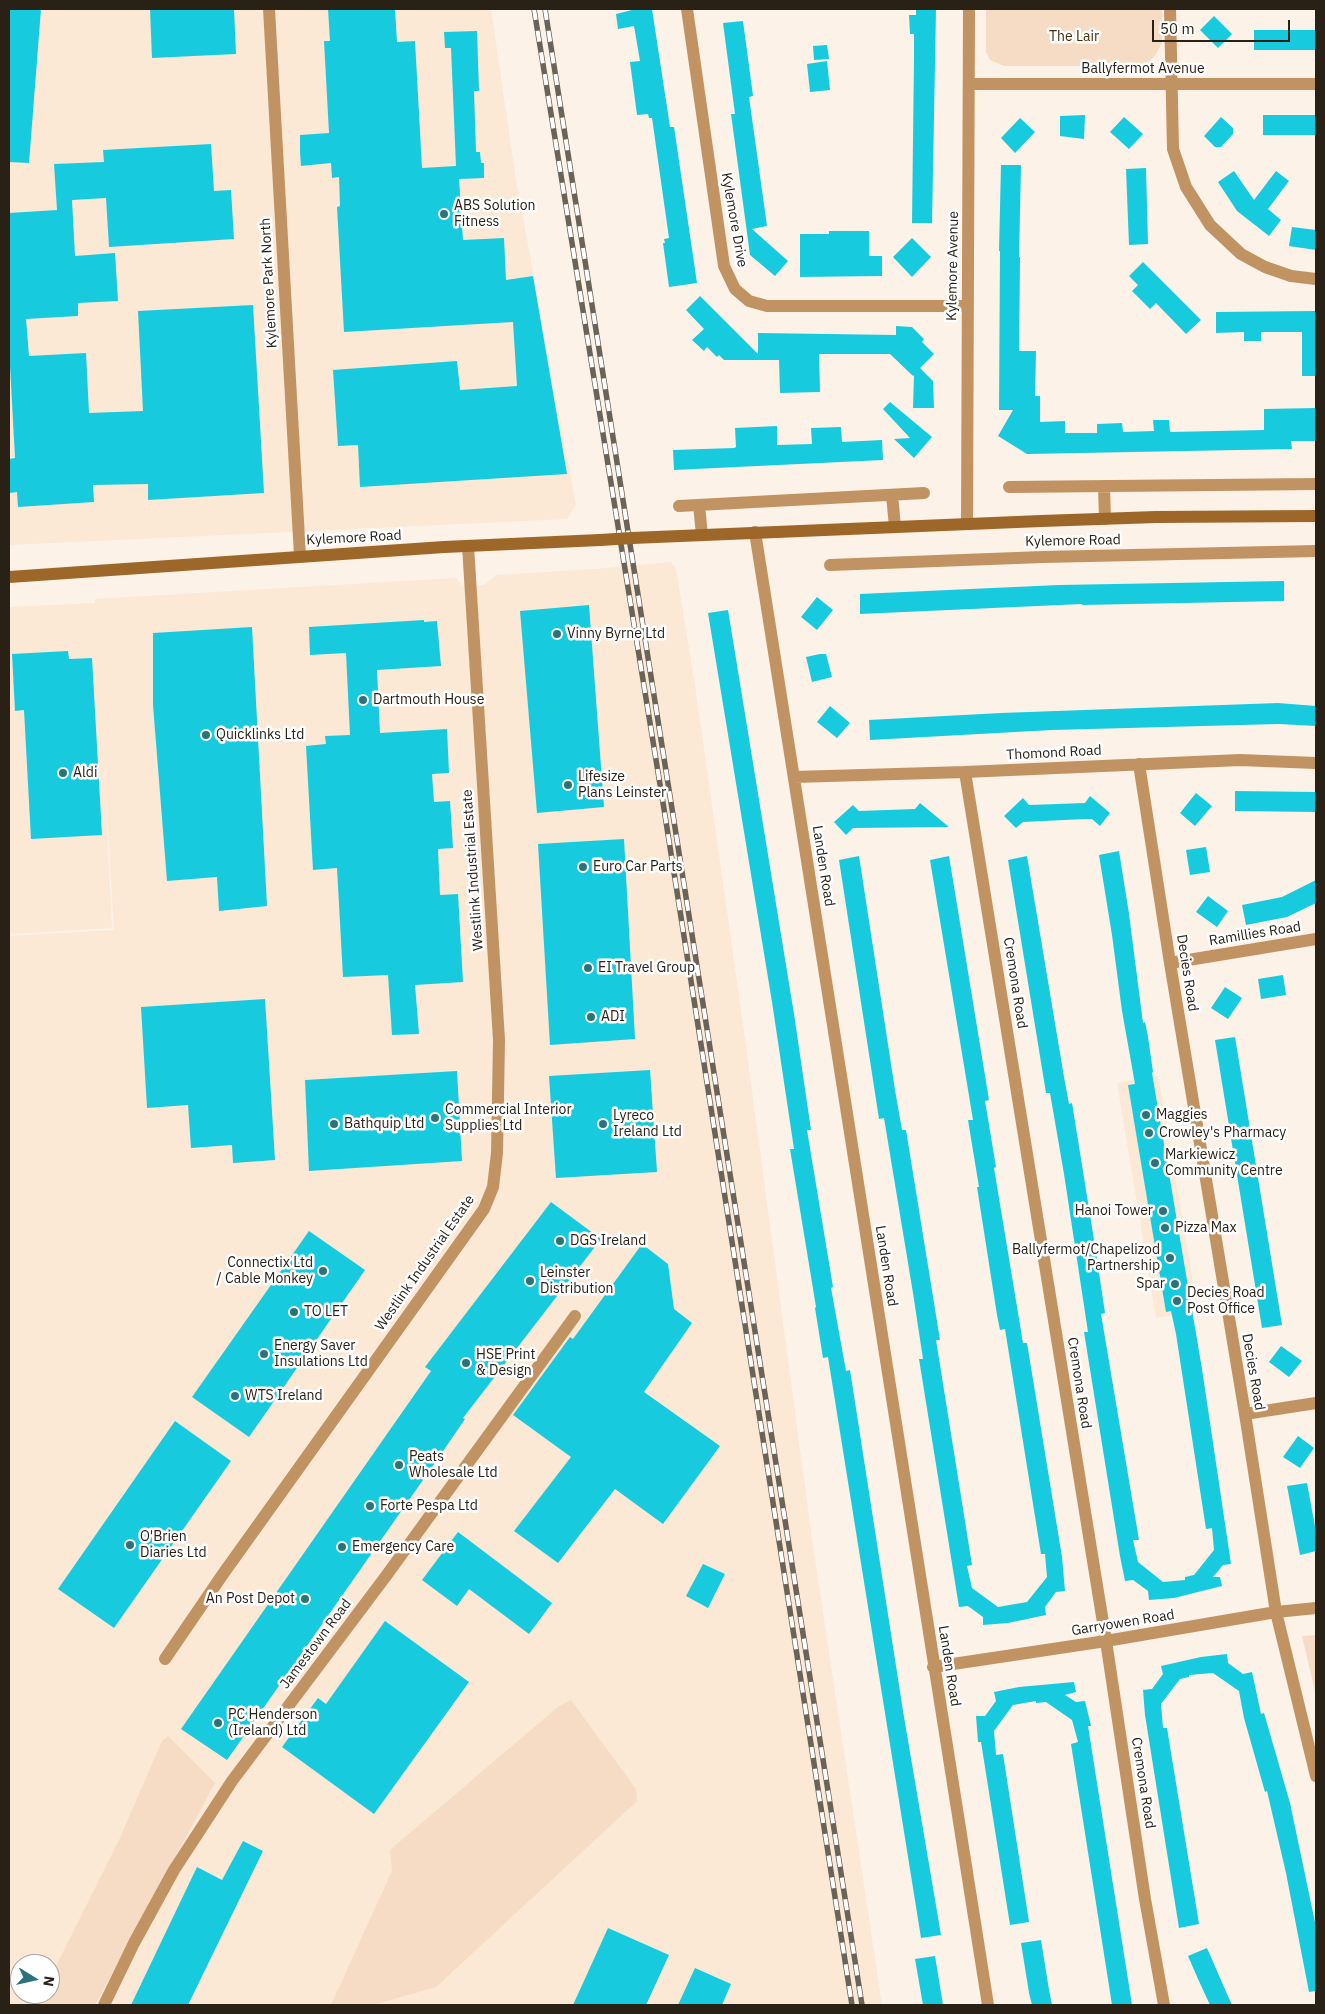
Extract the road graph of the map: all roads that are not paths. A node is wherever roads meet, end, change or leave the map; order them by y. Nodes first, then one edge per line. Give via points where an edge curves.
1 (269, 9) edge
2 (687, 9) edge
3 (969, 9) edge
4 (1170, 9) edge
5 (969, 84) junction
6 (1171, 84) junction
7 (1316, 84) edge
8 (1316, 279) edge
9 (967, 306) junction
10 (1316, 484) edge
11 (1104, 486) junction
12 (1008, 487) dead end
13 (924, 493) dead end
14 (892, 495) junction
15 (699, 505) junction
16 (679, 506) dead end
17 (1316, 516) edge
18 (1105, 519) junction
19 (967, 524) junction
20 (894, 527) junction
21 (755, 532) junction
22 (702, 535) junction
23 (468, 546) junction
24 (1316, 551) edge
25 (300, 556) junction
26 (830, 565) dead end
27 (9, 577) edge
28 (1316, 763) edge
29 (1139, 764) junction
30 (966, 772) junction
31 (794, 777) junction
32 (1316, 939) edge
33 (1170, 963) junction
34 (576, 1316) dead end
35 (1316, 1402) edge
36 (1245, 1414) junction
37 (1316, 1608) edge
38 (1276, 1612) junction
39 (1106, 1641) junction
40 (165, 1659) dead end
41 (934, 1667) junction
42 (1316, 1776) edge
43 (1166, 2003) edge
44 (104, 2005) edge
45 (988, 2005) edge

1 - 25 street, Kylemore Park North
2 - 9 street, Kylemore Drive via 724,266 735,289 749,301 767,306
3 - 5 street, Kylemore Avenue
4 - 6 street
5 - 6 street, Ballyfermot Avenue
5 - 9 street, Kylemore Avenue
6 - 7 street, Ballyfermot Avenue
6 - 8 street via 1173,149 1186,187 1210,225 1241,254 1265,268
9 - 19 street, Kylemore Avenue
10 - 11 street
11 - 12 street
11 - 18 street
13 - 14 street
14 - 15 street
14 - 20 street
15 - 16 street
15 - 22 street
17 - 18 main road, Kylemore Road
18 - 19 main road, Kylemore Road
19 - 20 main road, Kylemore Road
20 - 21 main road, Kylemore Road
21 - 22 main road, Kylemore Road
21 - 31 street, Landen Road
22 - 23 main road, Kylemore Road, bridge
23 - 25 main road, Kylemore Road
23 - 40 street, Westlink Industrial Estate via 499,1040 493,1188 484,1208
24 - 26 street, Kylemore Road
25 - 27 main road, Kylemore Road
28 - 29 street, Thomond Road via 1240,760
29 - 30 street, Thomond Road
29 - 33 street, Decies Road
30 - 31 street, Thomond Road
30 - 39 street, Cremona Road
31 - 41 street, Landen Road
32 - 33 street, Ramillies Road
33 - 36 street, Decies Road
34 - 44 street, Jamestown Road via 232,1781 174,1870
35 - 36 street
36 - 38 street, Decies Road
37 - 38 street, Garryowen Road
38 - 39 street, Garryowen Road
38 - 42 street, Decies Road
39 - 41 street, Garryowen Road
39 - 43 street, Cremona Road via 1144,1889
41 - 45 street, Landen Road

